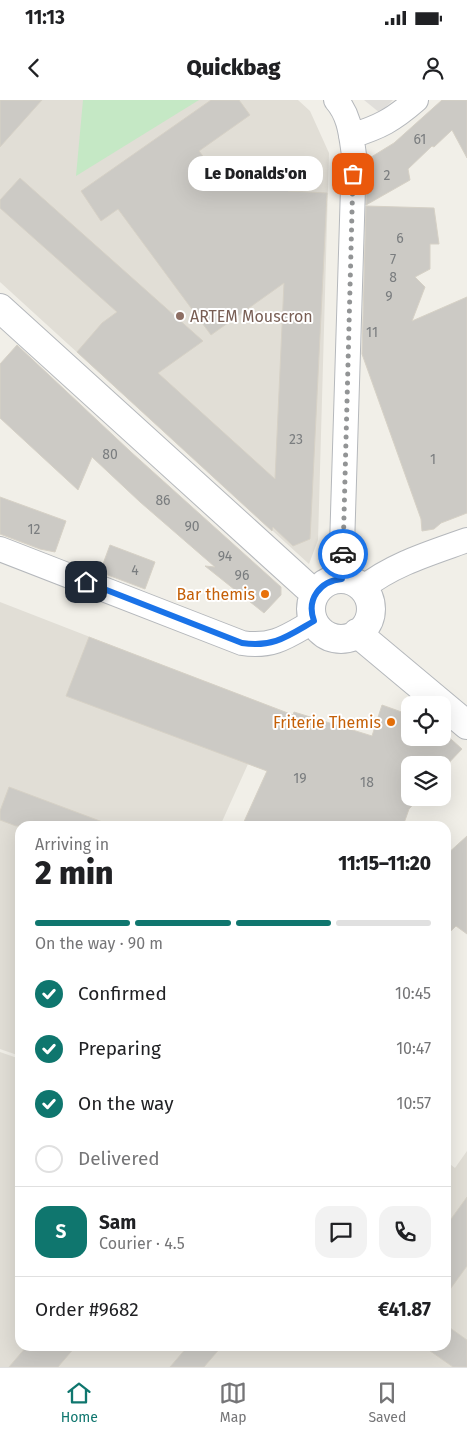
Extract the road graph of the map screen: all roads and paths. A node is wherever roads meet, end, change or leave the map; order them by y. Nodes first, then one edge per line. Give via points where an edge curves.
1 (336, 100) edge
2 (416, 100) edge
3 (352, 136) junction
4 (0, 308) edge
5 (467, 540) edge
6 (0, 549) edge
7 (352, 584) junction
8 (315, 594) junction
9 (314, 621) junction
10 (357, 634) junction
11 (467, 725) edge

1 - 3 street via 346,113
2 - 3 street via 386,124
3 - 7 street
4 - 8 street
5 - 7 street
6 - 9 street via 242,643 274,643
7 - 8 street via 329,581
7 - 10 street via 369,598 371,610
8 - 9 street
9 - 10 street via 324,633 333,637
10 - 11 street

